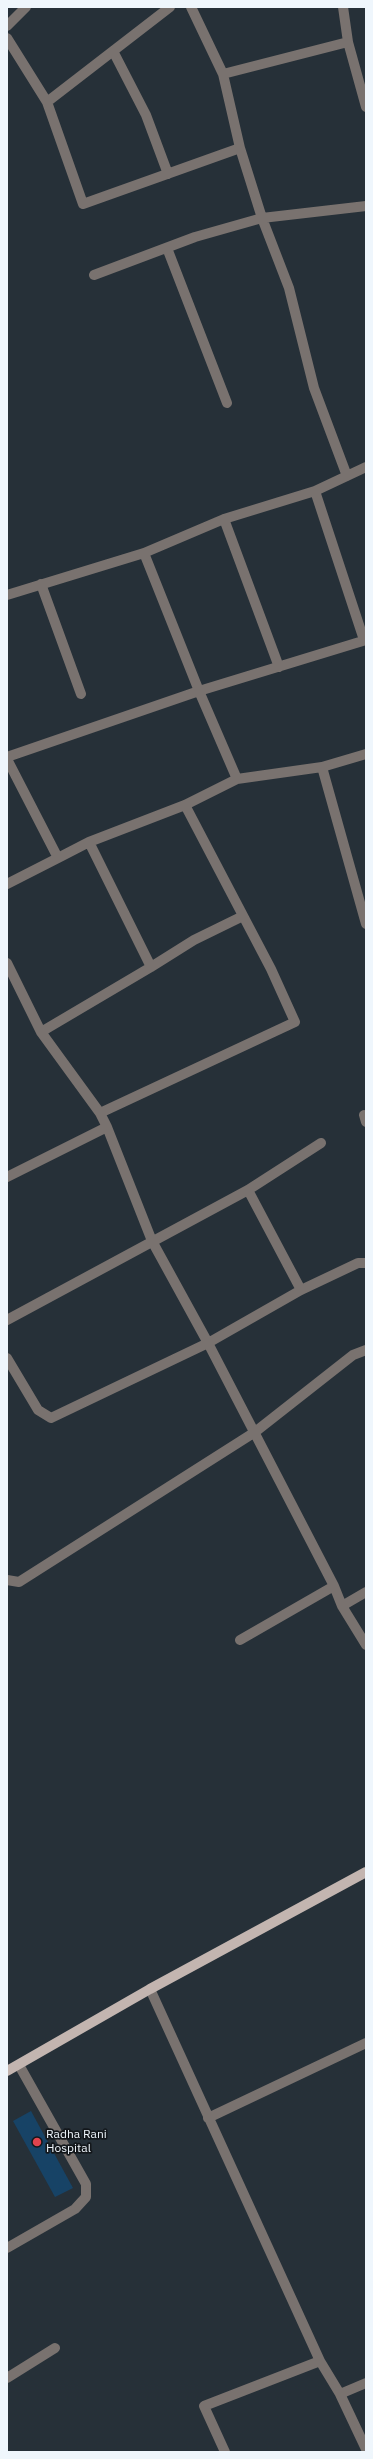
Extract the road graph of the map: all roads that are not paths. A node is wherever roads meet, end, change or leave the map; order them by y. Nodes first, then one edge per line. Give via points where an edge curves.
1 (26, 7) edge
2 (170, 7) edge
3 (191, 7) edge
4 (343, 7) edge
5 (7, 26) edge
6 (7, 38) edge
7 (348, 42) junction
8 (113, 51) junction
9 (223, 74) junction
10 (47, 102) junction
11 (366, 107) edge
12 (240, 148) junction
13 (168, 174) junction
14 (366, 206) edge
15 (262, 218) junction
16 (167, 248) junction
17 (94, 275) dead end
18 (227, 403) dead end
19 (366, 467) edge
20 (347, 476) junction
21 (315, 491) junction
22 (224, 519) junction
23 (144, 553) junction
24 (41, 584) junction
25 (7, 595) edge
26 (365, 640) edge
27 (280, 667) junction
28 (198, 691) junction
29 (81, 694) dead end
30 (366, 754) edge
31 (7, 758) edge
32 (322, 767) junction
33 (237, 779) junction
34 (185, 805) junction
35 (88, 842) junction
36 (58, 858) junction
37 (7, 884) edge
38 (243, 916) junction
39 (366, 924) edge
40 (7, 963) edge
41 (151, 967) junction
42 (41, 1032) junction
43 (100, 1113) junction
44 (107, 1127) junction
45 (321, 1143) dead end
46 (7, 1177) edge
47 (248, 1190) junction
48 (152, 1241) junction
49 (366, 1263) edge
50 (301, 1290) junction
51 (7, 1320) edge
52 (208, 1343) junction
53 (366, 1350) edge
54 (7, 1358) edge
55 (255, 1432) junction
56 (7, 1580) edge
57 (334, 1586) junction
58 (366, 1592) edge
59 (342, 1606) junction
60 (240, 1640) dead end
61 (366, 1645) edge
62 (366, 1872) edge
63 (150, 1989) junction
64 (366, 2043) edge
65 (19, 2065) junction
66 (7, 2071) edge
67 (208, 2118) junction
68 (7, 2248) edge
69 (55, 2348) dead end
70 (320, 2361) junction
71 (7, 2378) edge
72 (366, 2383) edge
73 (340, 2394) junction
74 (366, 2449) edge
75 (225, 2452) edge

1 - 5 street
2 - 8 street
3 - 9 street
4 - 7 street
6 - 10 street
7 - 9 street
7 - 11 street
8 - 10 street
8 - 13 street via 146,115
9 - 12 street
10 - 13 street via 83,204
12 - 13 street
12 - 15 street
14 - 15 street
15 - 16 street
15 - 20 street via 289,288 314,388
16 - 17 street
16 - 18 street
19 - 20 street
20 - 21 street
21 - 22 street
21 - 26 street
22 - 23 street
22 - 27 street
23 - 24 street
23 - 28 street
24 - 25 street
24 - 29 street
26 - 27 street
27 - 28 street
28 - 31 street
28 - 33 street
30 - 32 street
31 - 36 street
32 - 33 street
32 - 39 street
33 - 34 street
34 - 35 street
34 - 38 street
35 - 36 street
35 - 41 street
36 - 37 street
38 - 41 street via 194,940
38 - 43 street via 295,1022
40 - 42 street
41 - 42 street
42 - 43 street
43 - 44 street
44 - 46 street
44 - 48 street
45 - 47 street
47 - 48 street
47 - 50 street
48 - 51 street
48 - 52 street
49 - 50 street via 358,1263
50 - 52 street
52 - 54 street via 51,1418 38,1410
52 - 55 street
53 - 55 street via 353,1355
55 - 56 street via 19,1582
55 - 57 street
57 - 59 street
57 - 60 street
58 - 59 street
59 - 61 street
62 - 63 main road
63 - 65 main road
63 - 67 street
64 - 67 street
65 - 66 main road
65 - 68 street via 86,2184 86,2197 75,2209
67 - 70 street
69 - 71 street
70 - 73 street
70 - 75 street via 204,2406
72 - 73 street
73 - 74 street

